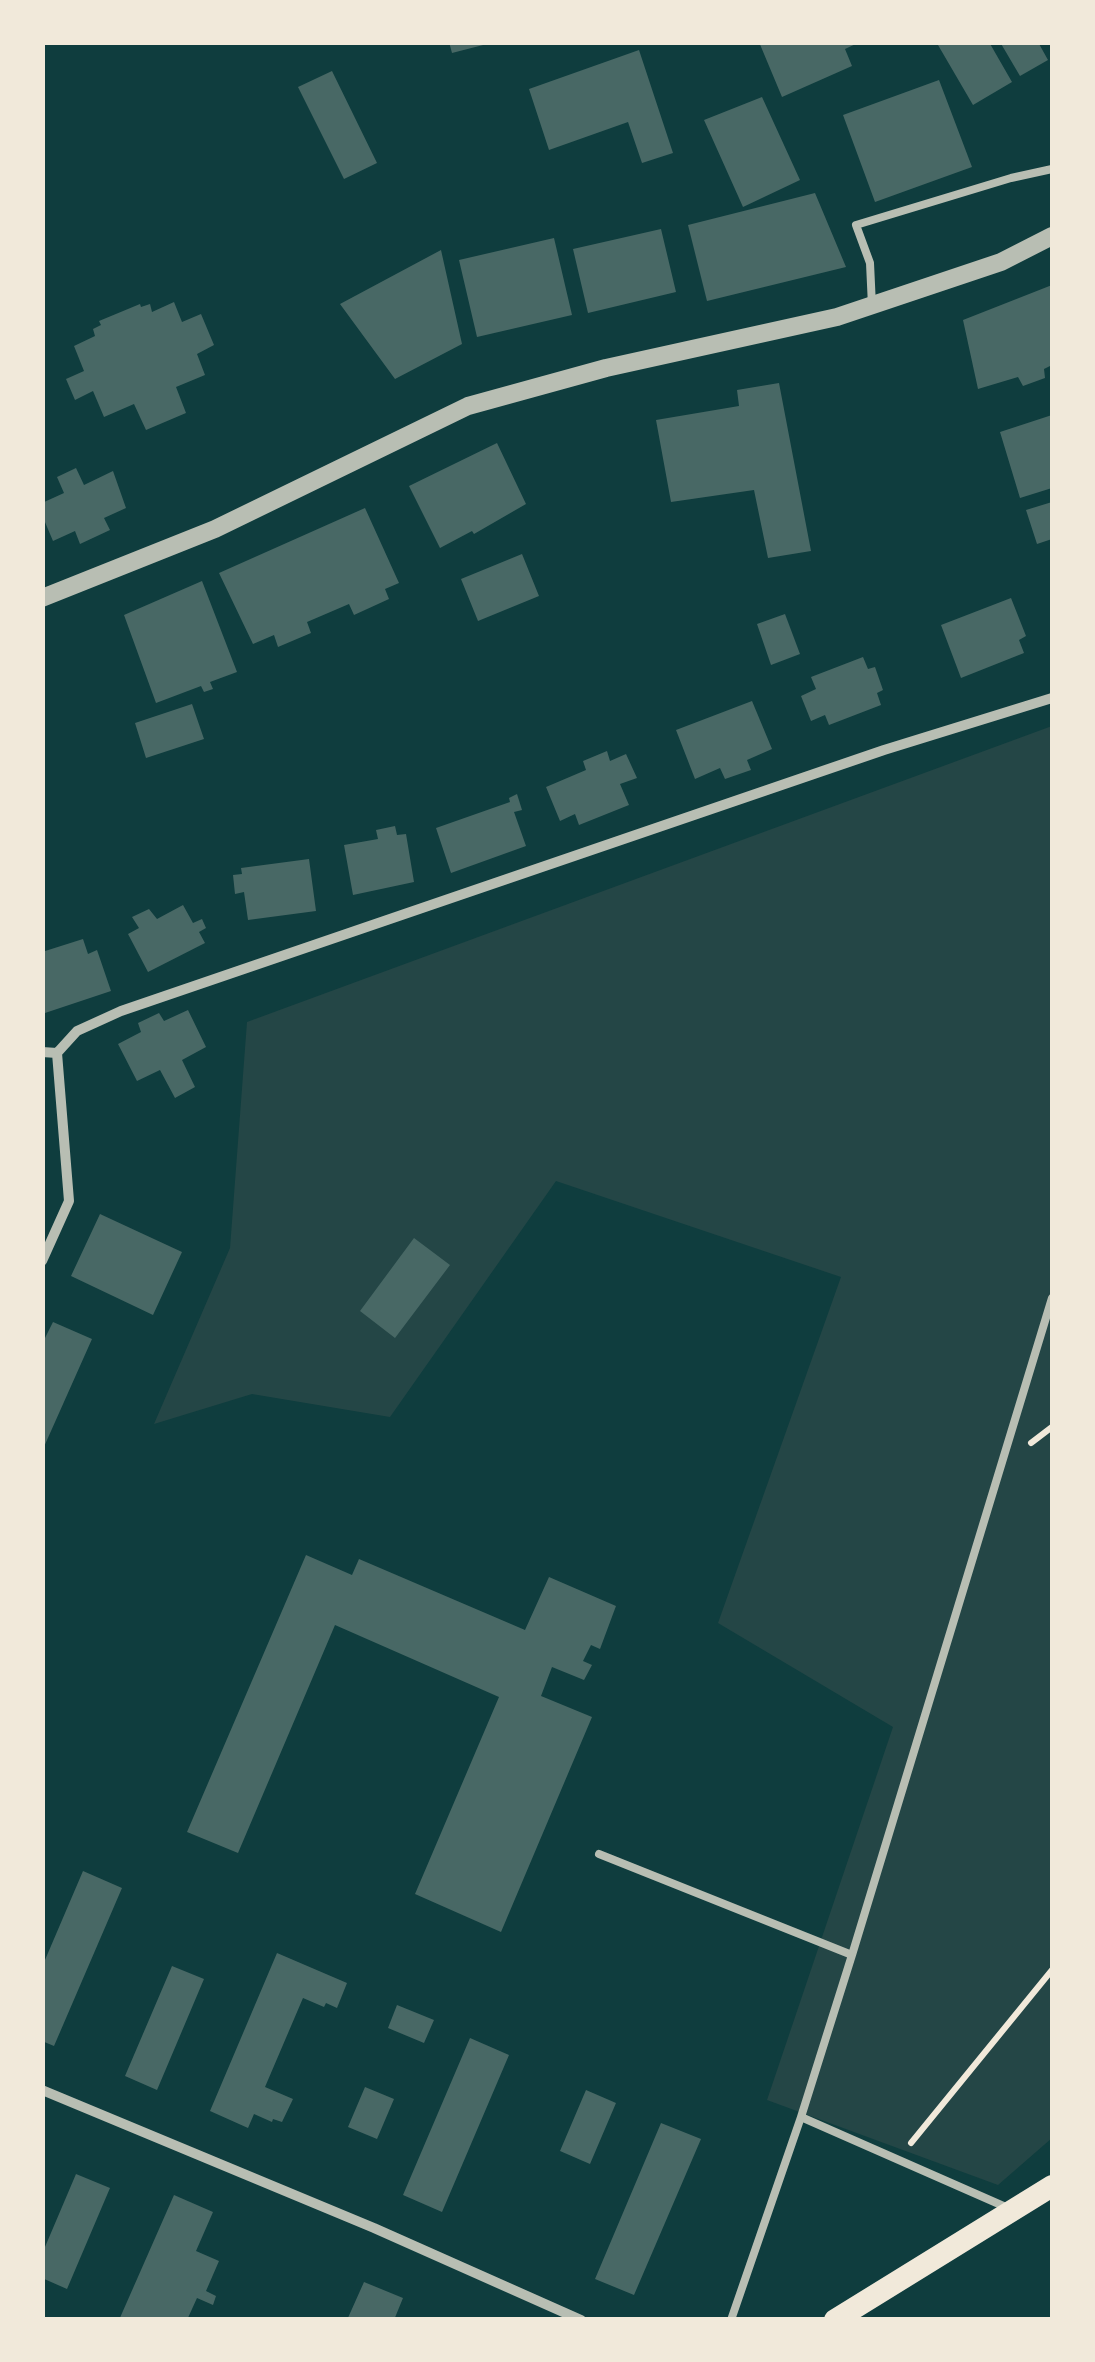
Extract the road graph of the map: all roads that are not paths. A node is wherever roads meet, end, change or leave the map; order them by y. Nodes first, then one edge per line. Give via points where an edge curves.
1 (1052, 169) edge
2 (1052, 236) edge
3 (872, 306) junction
4 (42, 598) edge
5 (1052, 698) edge
6 (42, 1052) edge
7 (56, 1053) junction
8 (42, 1261) edge
9 (1052, 1298) edge
10 (599, 1854) dead end
11 (852, 1955) junction
12 (42, 2090) edge
13 (801, 2117) junction
14 (1052, 2186) edge
15 (1014, 2210) junction
16 (581, 2320) edge
17 (731, 2320) edge
18 (835, 2320) edge

1 - 3 lane via 856,225 870,264
2 - 3 street via 1000,262
3 - 4 street via 468,406 215,529
5 - 7 street via 121,1011 77,1031
6 - 7 street
7 - 8 street via 69,1201
9 - 11 lane
10 - 11 lane
11 - 13 lane
12 - 16 street
13 - 15 lane
13 - 17 lane
14 - 15 main road
15 - 18 main road

